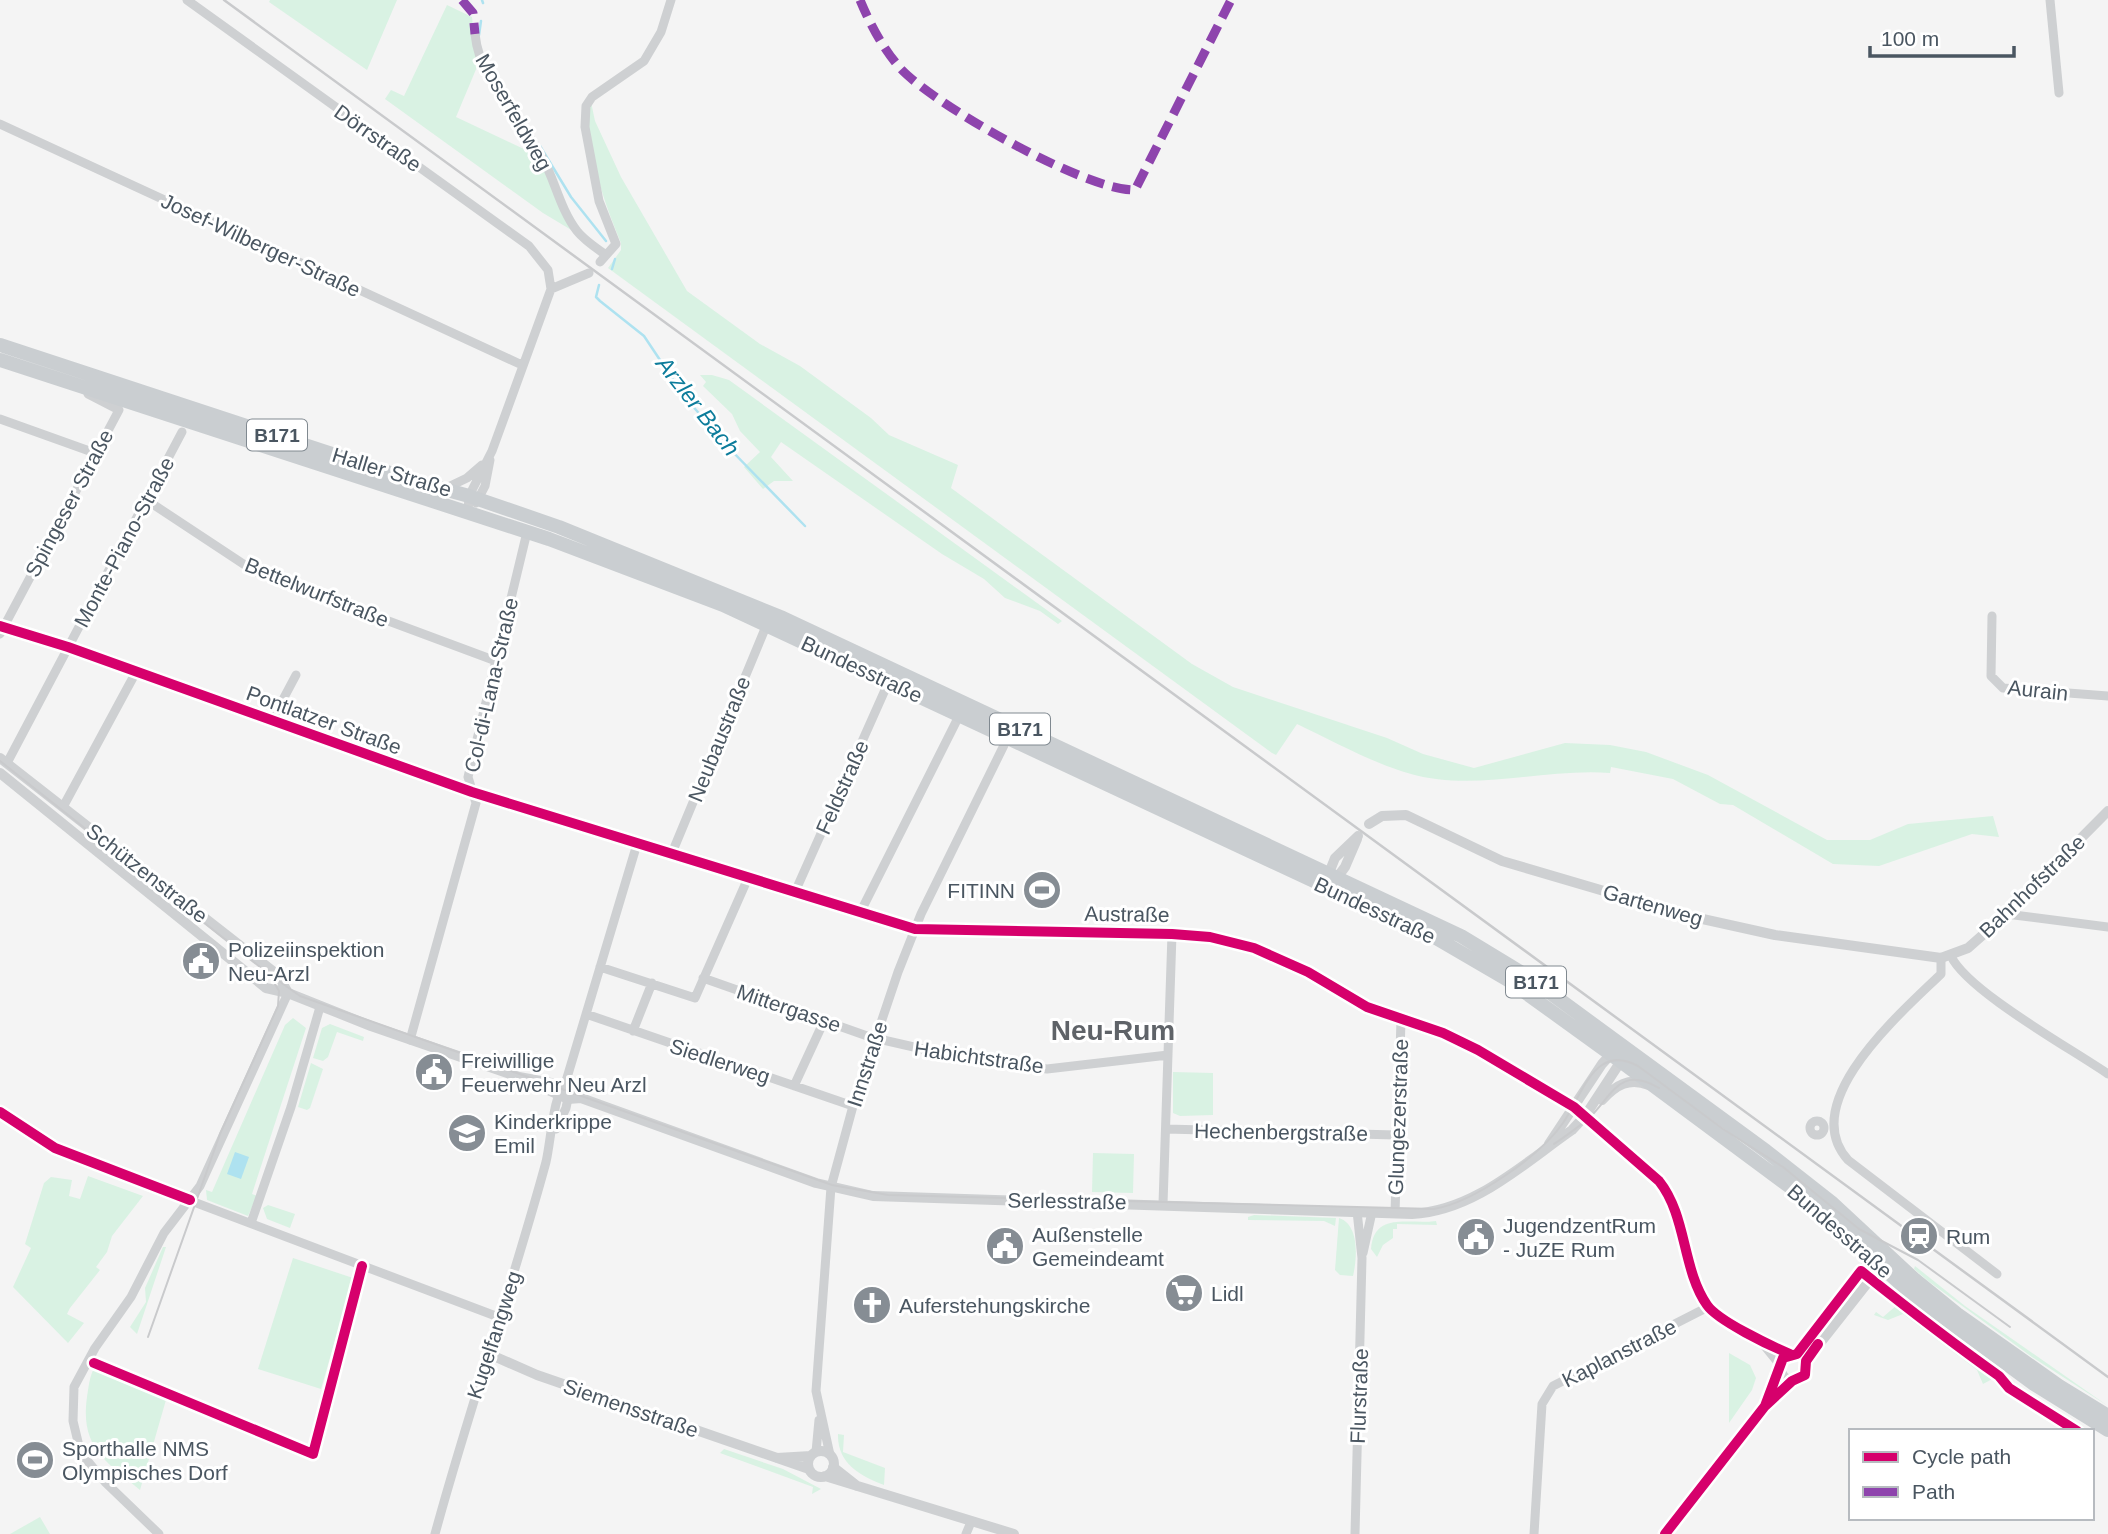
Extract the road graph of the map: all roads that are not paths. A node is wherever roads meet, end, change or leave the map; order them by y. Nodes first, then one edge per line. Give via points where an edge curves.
1 (187, 0) edge
2 (671, 0) edge
3 (2050, 0) edge
4 (475, 34) dead end
5 (2059, 93) dead end
6 (0, 124) edge
7 (589, 273) dead end
8 (551, 289) junction
9 (0, 345) edge
10 (0, 360) edge
11 (522, 365) junction
12 (55, 378) junction
13 (119, 410) joint
14 (0, 419) edge
15 (182, 432) dead end
16 (492, 451) junction
17 (95, 453) junction
18 (486, 462) junction
19 (444, 489) junction
20 (474, 498) junction
21 (148, 501) junction
22 (468, 512) junction
23 (527, 532) junction
24 (699, 589) junction
25 (1992, 616) dead end
26 (767, 624) junction
27 (1, 629) edge
28 (68, 648) junction
29 (496, 660) junction
30 (136, 672) junction
31 (296, 675) dead end
32 (889, 681) junction
33 (2108, 696) edge
34 (960, 714) junction
35 (271, 722) junction
36 (1008, 737) junction
37 (2, 765) edge
38 (472, 792) junction
39 (63, 807) junction
40 (2108, 811) edge
41 (1369, 824) dead end
42 (638, 844) junction
43 (672, 853) junction
44 (1333, 875) junction
45 (748, 878) junction
46 (1327, 887) junction
47 (795, 892) junction
48 (860, 913) junction
49 (2006, 914) junction
50 (2108, 928) edge
51 (915, 929) junction
52 (1172, 934) junction
53 (1946, 957) junction
54 (600, 967) junction
55 (703, 978) junction
56 (652, 983) junction
57 (288, 993) junction
58 (320, 1007) junction
59 (586, 1014) junction
60 (1401, 1020) junction
61 (824, 1021) junction
62 (633, 1031) junction
63 (875, 1038) junction
64 (410, 1040) junction
65 (1624, 1046) junction
66 (1609, 1053) junction
67 (1168, 1055) junction
68 (1623, 1063) junction
69 (2108, 1074) edge
70 (794, 1086) junction
71 (1654, 1087) junction
72 (564, 1090) junction
73 (853, 1106) junction
74 (1833, 1106) junction
75 (1574, 1107) junction
76 (0, 1112) edge
77 (1585, 1116) junction
78 (1821, 1122) dead end
79 (1166, 1129) junction
80 (1396, 1135) junction
81 (1549, 1144) junction
82 (831, 1187) junction
83 (190, 1200) junction
84 (1163, 1204) junction
85 (1357, 1211) junction
86 (1372, 1212) junction
87 (1395, 1213) junction
88 (251, 1223) junction
89 (1872, 1240) junction
90 (1362, 1258) junction
91 (1880, 1261) junction
92 (1997, 1274) dead end
93 (1918, 1282) junction
94 (1708, 1307) junction
95 (501, 1318) junction
96 (1760, 1340) junction
97 (489, 1354) junction
98 (1797, 1357) junction
99 (1780, 1368) junction
100 (1792, 1381) junction
101 (1765, 1406) junction
102 (820, 1415) junction
103 (2108, 1416) edge
104 (2108, 1430) edge
105 (813, 1454) junction
106 (774, 1458) junction
107 (829, 1466) junction
108 (809, 1469) junction
109 (971, 1522) junction
110 (159, 1534) edge
111 (435, 1534) edge
112 (966, 1534) edge
113 (1014, 1534) edge
114 (1355, 1534) edge
115 (1534, 1534) edge
116 (1665, 1534) edge

1 - 8 street, Dörrstraße via 529,246 548,270
2 - 4 street, Moserfeldweg via 652,51 586,106 599,201 616,244 603,258 568,218 543,158 486,72
3 - 5 street
6 - 11 street, Josef-Wilberger-Straße
7 - 8 street
8 - 11 street
9 - 19 main road, Haller Straße / B171
10 - 12 main road, Haller Straße / B171
11 - 16 street
12 - 13 street, Haller Straße
12 - 22 main road, Haller Straße / B171
13 - 17 street, Spingeser Straße
14 - 17 street
15 - 21 street, Monte-Piano-Straße
16 - 18 street
16 - 20 street
17 - 27 street, Spingeser Straße
18 - 19 street
18 - 20 street
19 - 20 main road, Haller Straße / B171
20 - 22 street
20 - 24 main road, Haller Straße / B171
21 - 28 street, Monte-Piano-Straße
21 - 29 street, Bettelwurfstraße via 254,571
22 - 23 main road, Haller Straße / B171
23 - 24 main road, Haller Straße / B171
23 - 29 street, Col-di-Lana-Straße
24 - 26 main road, Bundesstraße / B171
24 - 44 main road, Bundesstraße / B171 via 783,618
25 - 33 street, Aurain via 1991,676 1995,684
26 - 32 main road, Bundesstraße / B171
26 - 43 street, Neubaustraße
27 - 28 street, Pontlatzer Straße
28 - 30 street, Pontlatzer Straße
28 - 37 street, Monte-Piano-Straße
29 - 38 street, Col-di-Lana-Straße via 468,777
30 - 35 street, Pontlatzer Straße
30 - 39 street
31 - 35 street
32 - 34 main road, Bundesstraße / B171
32 - 47 street, Feldstraße
34 - 36 main road, Bundesstraße / B171
34 - 48 street
35 - 38 street, Pontlatzer Straße
36 - 46 main road, Bundesstraße / B171
36 - 51 street, Innstraße
37 - 39 street, Schützenstraße
37 - 57 street, Schützenstraße via 254,980
38 - 42 street, Pontlatzer Straße
38 - 64 street, Col-di-Lana-Straße via 476,803
39 - 57 street, Schützenstraße via 279,976
40 - 49 street, Bahnhofstraße
41 - 53 street, Gartenweg via 1382,816 1406,815 1511,864 1689,916 1775,935
42 - 43 street, Austraße
42 - 54 street, Kugelfangweg
43 - 45 street, Austraße
44 - 46 street
44 - 65 main road, Bundesstraße / B171 via 1484,948
45 - 47 street, Austraße
45 - 55 street
46 - 66 main road, Bundesstraße / B171 via 1481,963
47 - 48 street, Austraße
48 - 51 street, Austraße
49 - 50 street
49 - 53 street, Bahnhofstraße via 1968,948
51 - 52 street, Austraße
51 - 63 street, Innstraße
52 - 60 street, Austraße via 1210,937 1260,950
52 - 67 street
53 - 69 street via 1994,998
53 - 74 street via 1941,974 1873,1043
54 - 56 street
54 - 59 street, Kugelfangweg
55 - 56 street via 695,998
55 - 61 street, Mittergasse
56 - 62 street
57 - 58 street, Schützenstraße
57 - 83 street
58 - 64 street, Schützenstraße
58 - 88 street
59 - 62 street, Siedlerweg
59 - 72 street, Kugelfangweg
60 - 75 street, Austraße via 1457,1040
60 - 80 street, Glungezerstraße
61 - 63 street, Mittergasse
61 - 70 street
62 - 70 street, Siedlerweg
63 - 67 street, Habichtstraße via 930,1053 1047,1069
63 - 73 street, Innstraße
64 - 72 street, Schützenstraße
65 - 66 street
65 - 68 street
65 - 89 main road, Bundesstraße / B171 via 1792,1170
66 - 68 main road, Bundesstraße / B171
66 - 75 street, Serlesstraße
67 - 79 street
68 - 71 main road, Bundesstraße / B171
68 - 77 street, Serlesstraße
70 - 73 street, Siedlerweg
71 - 77 street, Serlesstraße via 1636,1081 1623,1083
71 - 91 main road, Bundesstraße / B171 via 1809,1201
72 - 82 street, Serlesstraße
72 - 95 street, Kugelfangweg
73 - 82 street, Innstraße
74 - 78 street
74 - 92 street via 1838,1144 1848,1160
75 - 77 street, Austraße
75 - 81 street, Serlesstraße
76 - 83 street via 55,1147
77 - 81 street, Serlesstraße
77 - 94 street via 1670,1195
79 - 80 street, Hechenbergstraße
79 - 84 street
80 - 87 street, Glungezerstraße
81 - 87 street, Serlesstraße via 1461,1204 1429,1213
82 - 84 street, Serlesstraße via 888,1197
82 - 102 street, Innstraße via 816,1391
83 - 88 street
83 - 110 street via 164,1233 131,1297 74,1387 73,1421 86,1459
84 - 85 street, Serlesstraße
85 - 86 street, Serlesstraße
85 - 90 street, Flurstraße
86 - 87 street, Serlesstraße
86 - 90 street, Flurstraße
88 - 95 street
89 - 91 street
89 - 93 main road, Bundesstraße / B171
90 - 114 street, Flurstraße
91 - 93 street
91 - 98 street
91 - 104 main road, Bundesstraße / B171 via 1979,1344
93 - 103 main road, B171
94 - 96 street
94 - 115 street, Kaplanstraße via 1553,1386 1546,1394
95 - 97 street, Kugelfangweg
96 - 98 street
96 - 99 street
97 - 106 street, Siemensstraße
97 - 111 street, Kugelfangweg
98 - 99 street
98 - 100 street via 1805,1375
99 - 100 street
99 - 101 street
100 - 101 street
101 - 116 street
102 - 105 street, Innstraße
102 - 107 street, Innstraße
105 - 106 street, Siemensstraße
105 - 107 street, Siemensstraße
105 - 108 street
106 - 108 street, Siemensstraße
107 - 108 street, Siemensstraße via 817,1476
107 - 109 street via 859,1488
109 - 112 street
109 - 113 street

